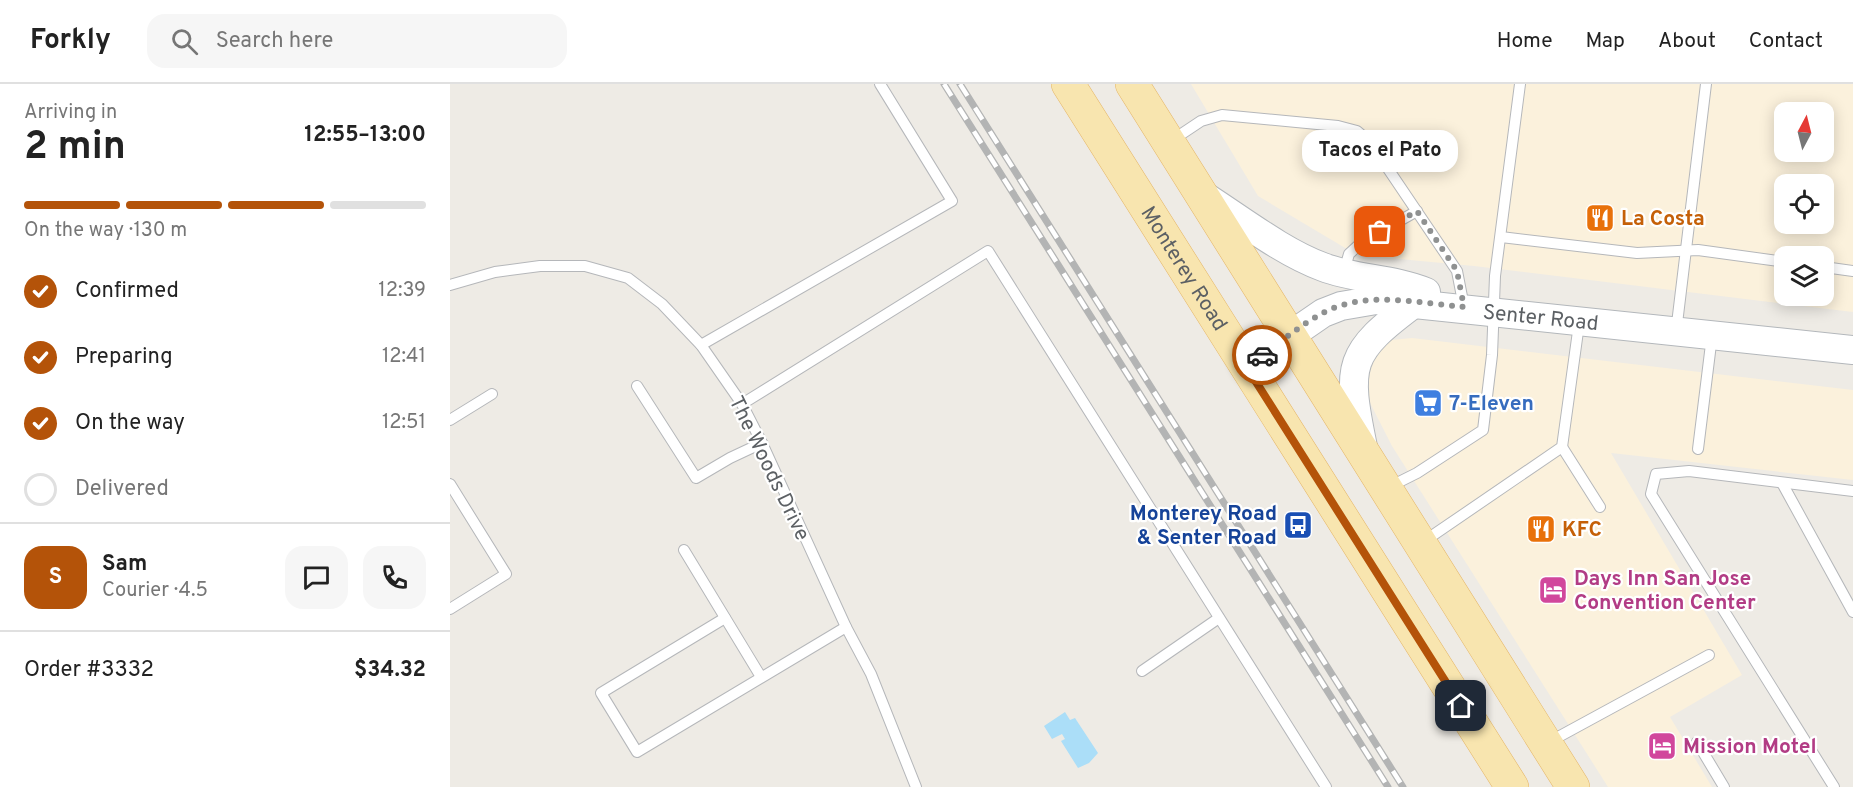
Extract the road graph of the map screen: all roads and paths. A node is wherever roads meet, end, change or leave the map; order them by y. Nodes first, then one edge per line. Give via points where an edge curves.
1 (880, 84) edge
2 (1068, 84) edge
3 (1132, 84) edge
4 (1520, 84) edge
5 (1706, 84) edge
6 (1168, 143) junction
7 (1201, 194) junction
8 (1417, 211) junction
9 (1501, 237) junction
10 (1686, 251) junction
11 (1774, 260) edge
12 (1834, 268) edge
13 (1853, 271) edge
14 (1343, 274) junction
15 (450, 285) edge
16 (1416, 302) junction
17 (1464, 307) junction
18 (1493, 310) junction
19 (1580, 320) junction
20 (1676, 332) junction
21 (1290, 336) junction
22 (1712, 336) junction
23 (701, 345) junction
24 (1853, 350) edge
25 (1246, 366) junction
26 (637, 386) dead end
27 (492, 394) dead end
28 (742, 404) junction
29 (450, 420) edge
30 (762, 443) junction
31 (1562, 447) junction
32 (1698, 449) dead end
33 (1365, 454) junction
34 (1782, 483) junction
35 (450, 484) edge
36 (1385, 488) junction
37 (1853, 492) edge
38 (1600, 507) dead end
39 (1420, 544) junction
40 (684, 549) dead end
41 (450, 609) edge
42 (1853, 612) edge
43 (725, 618) junction
44 (1219, 618) junction
45 (846, 627) junction
46 (1709, 655) dead end
47 (1142, 671) dead end
48 (762, 677) junction
49 (1697, 742) dead end
50 (1546, 744) junction
51 (916, 787) edge
52 (1326, 787) edge
53 (1512, 787) edge
54 (1573, 787) edge
55 (1724, 787) edge
56 (1834, 787) edge

1 - 23 lane via 952,201
2 - 25 main road, Monterey Road
3 - 6 main road
4 - 9 lane
5 - 10 lane
6 - 7 main road
6 - 8 lane via 1201,121 1222,115 1357,131 1370,142
7 - 14 main road via 1307,261
7 - 21 main road
8 - 14 lane via 1362,242 1349,254
8 - 17 lane via 1457,271
9 - 10 lane via 1637,254
9 - 18 lane
10 - 11 lane
10 - 20 lane
12 - 13 lane
14 - 17 main road via 1401,282
15 - 23 lane, The Woods Drive via 495,272 585,266 628,278 662,304
16 - 17 main road, Senter Road
16 - 21 main road, Senter Road via 1376,300 1341,306 1323,313
16 - 33 main road via 1379,329 1355,361 1354,403
17 - 18 main road, Senter Road
18 - 19 main road, Senter Road
18 - 36 lane via 1483,430 1417,473
19 - 20 main road, Senter Road
19 - 31 lane
20 - 22 main road, Senter Road
21 - 25 main road, Senter Road
21 - 33 main road
22 - 24 main road, Senter Road
22 - 32 lane
23 - 28 lane, The Woods Drive
25 - 53 main road, Monterey Road
26 - 30 lane via 696,478
27 - 29 lane
28 - 30 lane, The Woods Drive
28 - 44 lane via 988,251
30 - 45 lane, The Woods Drive
31 - 38 lane
31 - 39 lane
33 - 36 main road
34 - 37 lane
34 - 42 lane
34 - 56 lane via 1689,471 1656,474 1651,494
35 - 41 lane via 506,574
36 - 39 main road
39 - 50 main road
40 - 43 lane
43 - 48 lane
43 - 48 lane via 602,693 637,752
44 - 47 lane
44 - 52 lane
45 - 48 lane
45 - 51 lane, The Woods Drive via 871,674
46 - 50 lane
49 - 55 lane
50 - 54 main road

